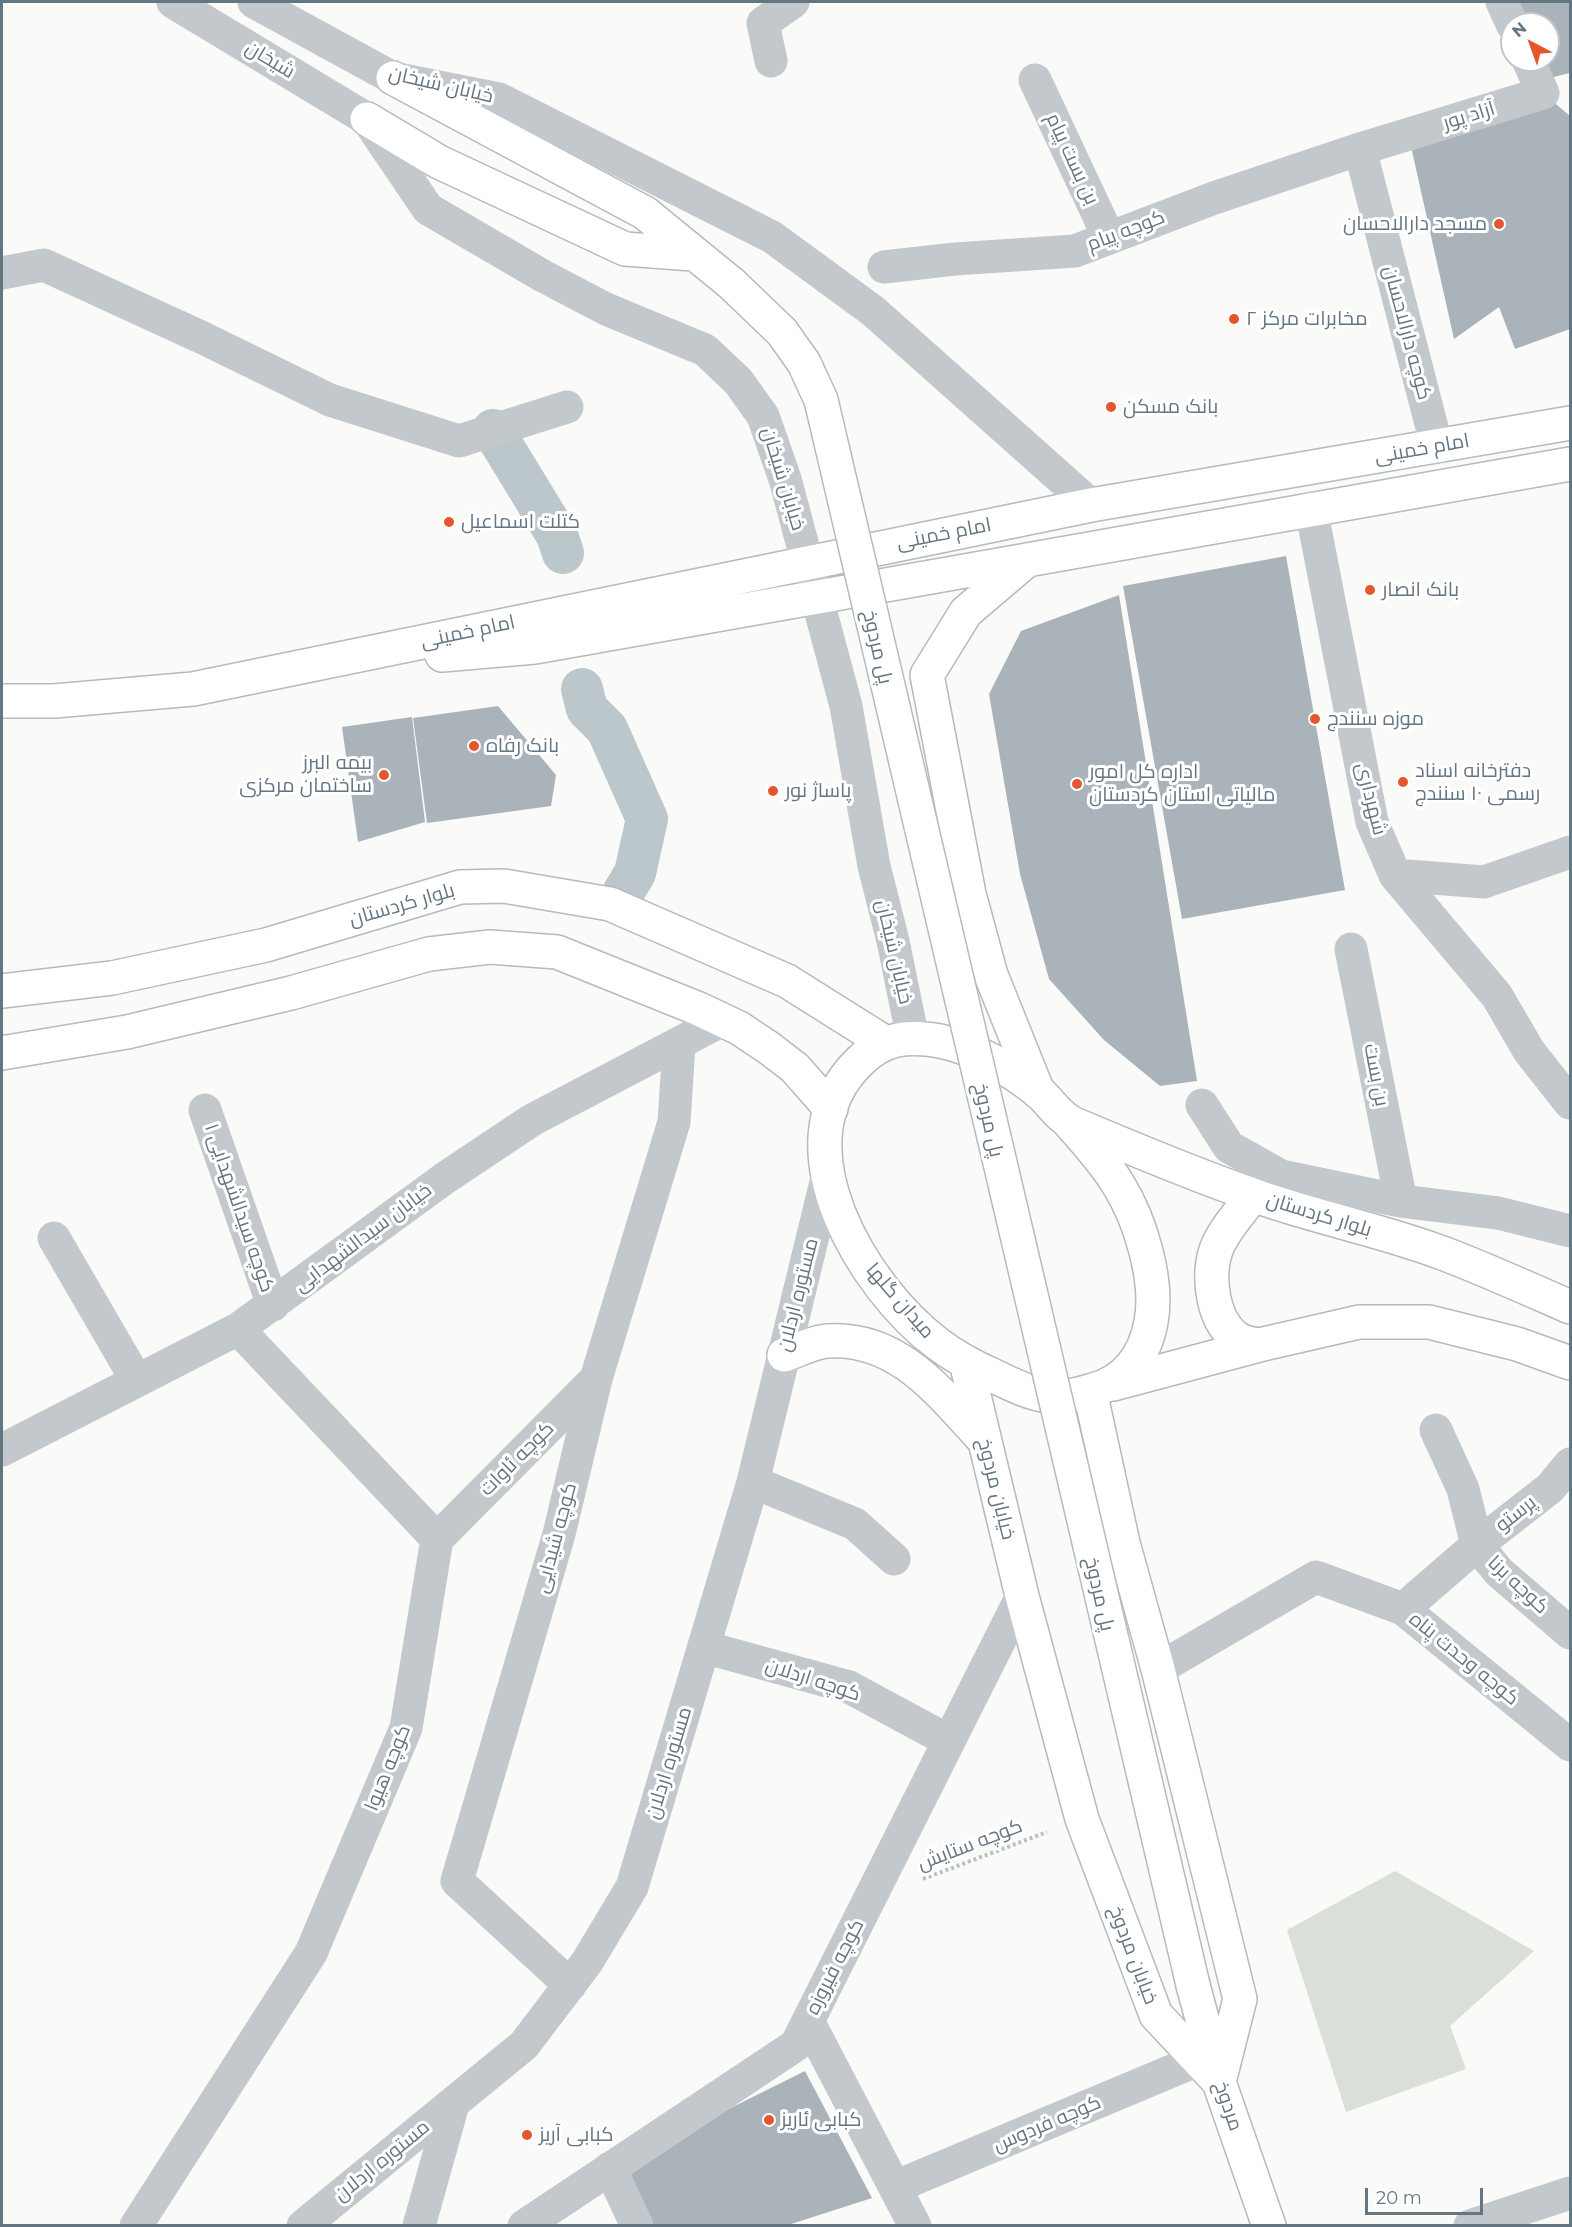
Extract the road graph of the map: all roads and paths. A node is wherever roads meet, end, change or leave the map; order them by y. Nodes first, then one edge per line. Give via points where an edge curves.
1 (173, 2) edge
2 (254, 2) edge
3 (793, 2) edge
4 (771, 61) dead end
5 (1533, 72) edge
6 (393, 78) junction
7 (1035, 80) dead end
8 (367, 118) junction
9 (1360, 150) junction
10 (1109, 238) junction
11 (693, 254) junction
12 (884, 267) dead end
13 (2, 273) edge
14 (567, 407) dead end
15 (1570, 423) edge
16 (1437, 447) junction
17 (1570, 464) edge
18 (1091, 504) junction
19 (1311, 508) junction
20 (1028, 560) junction
21 (807, 562) junction
22 (817, 597) junction
23 (321, 664) junction
24 (2, 701) edge
25 (1570, 852) edge
26 (1395, 874) junction
27 (1351, 949) dead end
28 (2, 992) edge
29 (721, 1021) junction
30 (898, 1040) junction
31 (679, 1045) junction
32 (2, 1053) edge
33 (1038, 1092) junction
34 (1570, 1103) edge
35 (1202, 1105) dead end
36 (831, 1109) junction
37 (205, 1110) dead end
38 (1068, 1121) junction
39 (827, 1178) junction
40 (1253, 1196) junction
41 (1401, 1201) junction
42 (1570, 1231) edge
43 (54, 1238) dead end
44 (273, 1305) junction
45 (1570, 1307) edge
46 (238, 1329) junction
47 (1258, 1345) junction
48 (784, 1355) junction
49 (966, 1362) junction
50 (1570, 1363) edge
51 (596, 1379) junction
52 (137, 1381) junction
53 (1101, 1388) junction
54 (1436, 1430) dead end
55 (984, 1441) junction
56 (2, 1450) edge
57 (1570, 1464) edge
58 (753, 1482) junction
59 (437, 1539) junction
60 (1477, 1545) junction
61 (894, 1559) dead end
62 (1022, 1596) junction
63 (1403, 1609) junction
64 (1570, 1633) edge
65 (704, 1647) junction
66 (1158, 1669) junction
67 (949, 1742) junction
68 (1570, 1745) edge
69 (1082, 1819) junction
70 (869, 1900) junction
71 (1193, 1984) joint
72 (570, 1985) junction
73 (808, 2021) junction
74 (1209, 2071) junction
75 (453, 2104) junction
76 (610, 2168) junction
77 (895, 2187) junction
78 (1570, 2194) edge
79 (136, 2226) edge
80 (303, 2226) edge
81 (419, 2226) edge
82 (524, 2226) edge
83 (637, 2226) edge
84 (915, 2226) edge
85 (1269, 2226) edge
86 (1470, 2226) edge

1 - 8 street, شیخان
2 - 6 street, خیابان شیخان
3 - 4 street via 763,23
5 - 9 street, آزاد پور via 1543,93
6 - 8 street
6 - 11 main road, پل مردوخ via 645,213
6 - 18 street, خیابان شیخان via 500,99 772,237 873,311
7 - 10 street, بن بست پیام
8 - 11 main road via 439,162 625,249
8 - 21 street, خیابان شیخان via 429,209 606,309 705,350 738,381 764,416
9 - 10 street, کوچه پیام via 1214,198
9 - 16 street, کوچه دارالاحسان
10 - 12 street, کوچه پیام via 1075,251
11 - 71 main road, پل مردوخ, bridge via 732,284 782,332 804,363 821,400
13 - 14 street via 44,265 330,400 459,441
15 - 16 main road, امام خمینی
16 - 18 main road, امام خمینی
17 - 19 main road, امام خمینی
18 - 21 main road, امام خمینی
19 - 20 main road, امام خمینی
19 - 26 street, شهرداری via 1372,822
20 - 22 main road, امام خمینی
20 - 33 main road via 966,612 927,675 969,894 991,975
21 - 22 street, خیابان شیخان
21 - 23 main road, امام خمینی
22 - 23 main road, امام خمینی via 535,647
22 - 30 street, خیابان شیخان via 846,706 874,866 893,941
23 - 24 main road, امام خمینی via 193,688 54,701
25 - 26 street via 1484,882
26 - 34 street, شهرداری via 1497,996 1529,1051
27 - 41 street, بن بست
28 - 30 main road, بلوار کردستان via 112,978 266,945 460,887 504,886 610,904 787,981
29 - 31 street, خیابان سیدالشهدایی
29 - 32 main road via 557,952 490,946 429,954 291,993 127,1032
29 - 36 main road via 795,1068
30 - 33 main road via 943,1041 976,1054
30 - 36 main road, میدان گلها via 849,1072
31 - 44 street, خیابان سیدالشهدایی via 532,1120 445,1178
31 - 51 street, کوچه شیدایی via 674,1122
33 - 38 main road
35 - 41 street via 1229,1147 1281,1176
36 - 39 main road, میدان گلها via 825,1147
37 - 44 street, کوچه سیدالشهدایی ۱
38 - 40 main road, بلوار کردستان
38 - 53 main road via 1119,1185 1147,1256 1153,1290 1152,1320 1144,1348 1130,1369
39 - 48 street, مستوره اردلان
39 - 49 main road, میدان گلها via 851,1241 879,1282 935,1342
40 - 45 main road, بلوار کردستان via 1442,1253
40 - 47 main road via 1216,1249 1211,1273 1214,1298 1224,1321 1240,1340
41 - 42 street via 1498,1213
43 - 52 street
44 - 46 street, خیابان سیدالشهدایی
46 - 52 street, خیابان سیدالشهدایی
46 - 59 street
47 - 50 main road via 1359,1322 1429,1322 1517,1344
47 - 53 main road
48 - 55 main road via 825,1341 868,1344 900,1358 923,1377
48 - 58 street, مستوره اردلان
49 - 53 main road, میدان گلها via 1032,1393 1061,1397
49 - 55 main road, خیابان مردوخ
51 - 59 street, کوچه ئاوات
51 - 72 street, کوچه شیدایی via 559,1534 457,1881
52 - 56 street, خیابان سیدالشهدایی
53 - 66 main road via 1123,1543
54 - 60 street, کوچه برنا via 1463,1489
55 - 62 main road, خیابان مردوخ
57 - 60 street, پرستو via 1550,1488
58 - 61 street via 855,1524
58 - 65 street, مستوره اردلان
59 - 79 street, کوچه هیوا via 406,1728 311,1953
60 - 63 street, پرستو
60 - 64 street, کوچه برنا via 1499,1572
62 - 67 street, کوچه فیروزه
62 - 69 main road, خیابان مردوخ
63 - 66 street, کوچه وحدت پناه via 1316,1577
63 - 68 street, کوچه وحدت پناه
65 - 67 street, کوچه اردلان via 849,1688
65 - 72 street, مستوره اردلان via 632,1887
66 - 74 main road via 1240,1999
67 - 70 street, کوچه فیروزه
69 - 70 path, کوچه ستایش
69 - 74 main road, خیابان مردوخ via 1156,2015
70 - 73 street, کوچه فیروزه
71 - 74 main road, مردوخ
72 - 75 street, مستوره اردلان via 524,2045
73 - 76 street, کوچه فیروزه via 796,2044
73 - 77 street
74 - 77 street, کوچه فردوس
74 - 85 main road, مردوخ
75 - 80 street, مستوره اردلان
75 - 81 street
76 - 82 street, کوچه فیروزه
76 - 83 street
77 - 84 street
78 - 86 street

